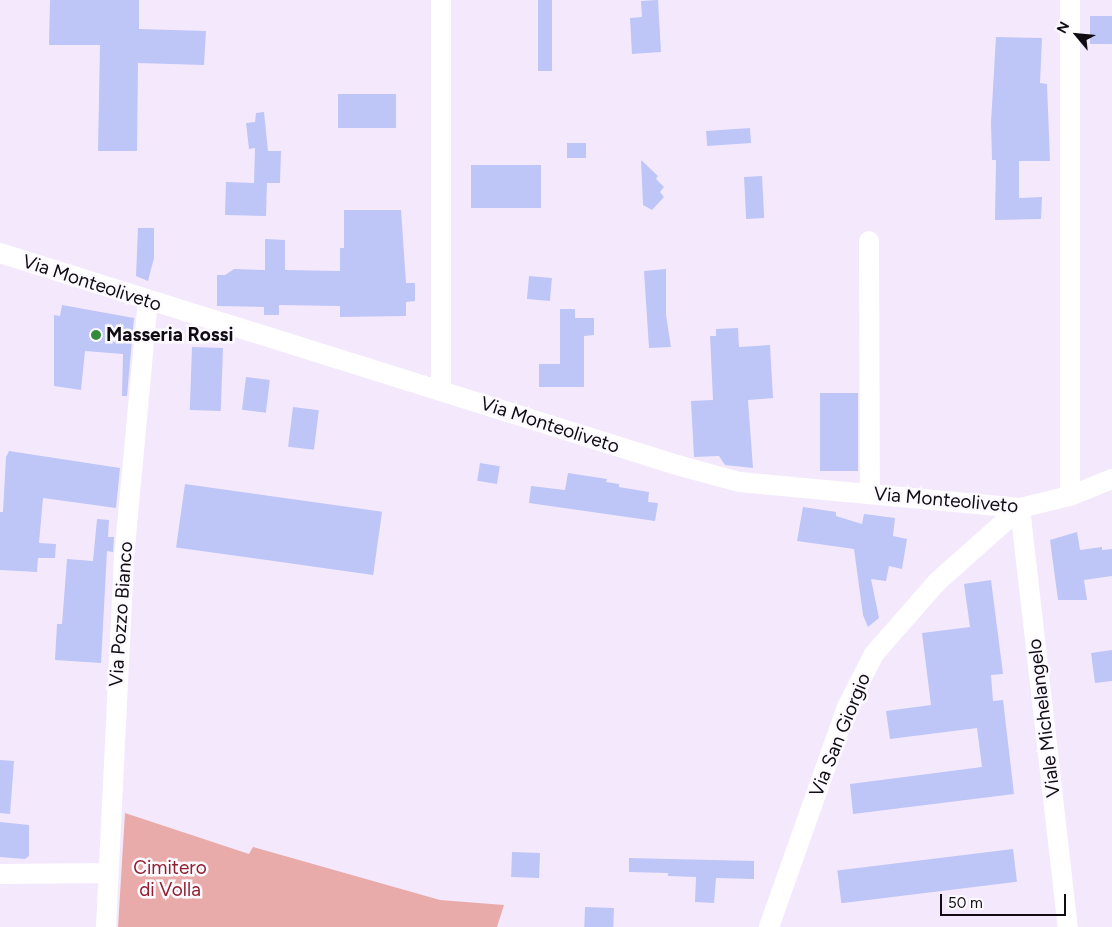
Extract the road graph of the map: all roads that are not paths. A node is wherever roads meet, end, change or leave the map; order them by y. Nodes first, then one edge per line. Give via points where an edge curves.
1 (441, 0) edge
2 (1070, 0) edge
3 (869, 241) dead end
4 (0, 253) edge
5 (148, 301) junction
6 (441, 391) junction
7 (1112, 479) edge
8 (870, 493) junction
9 (1070, 496) junction
10 (1020, 508) junction
11 (108, 872) junction
12 (0, 874) edge
13 (106, 927) edge
14 (769, 927) edge
15 (1068, 927) edge

1 - 6 street
2 - 9 street
3 - 8 street
4 - 5 street, Via Monteoliveto
5 - 6 street, Via Monteoliveto
5 - 11 street, Via Pozzo Bianco via 124,558
6 - 8 street, Via Monteoliveto via 739,482
7 - 9 street, Via Monteoliveto
8 - 10 street, Via Monteoliveto
9 - 10 street, Via Monteoliveto
10 - 14 street, Via San Giorgio via 937,582 874,654 846,708
10 - 15 street, Viale Michelangelo
11 - 12 street
11 - 13 street, Via Pozzo Bianco

